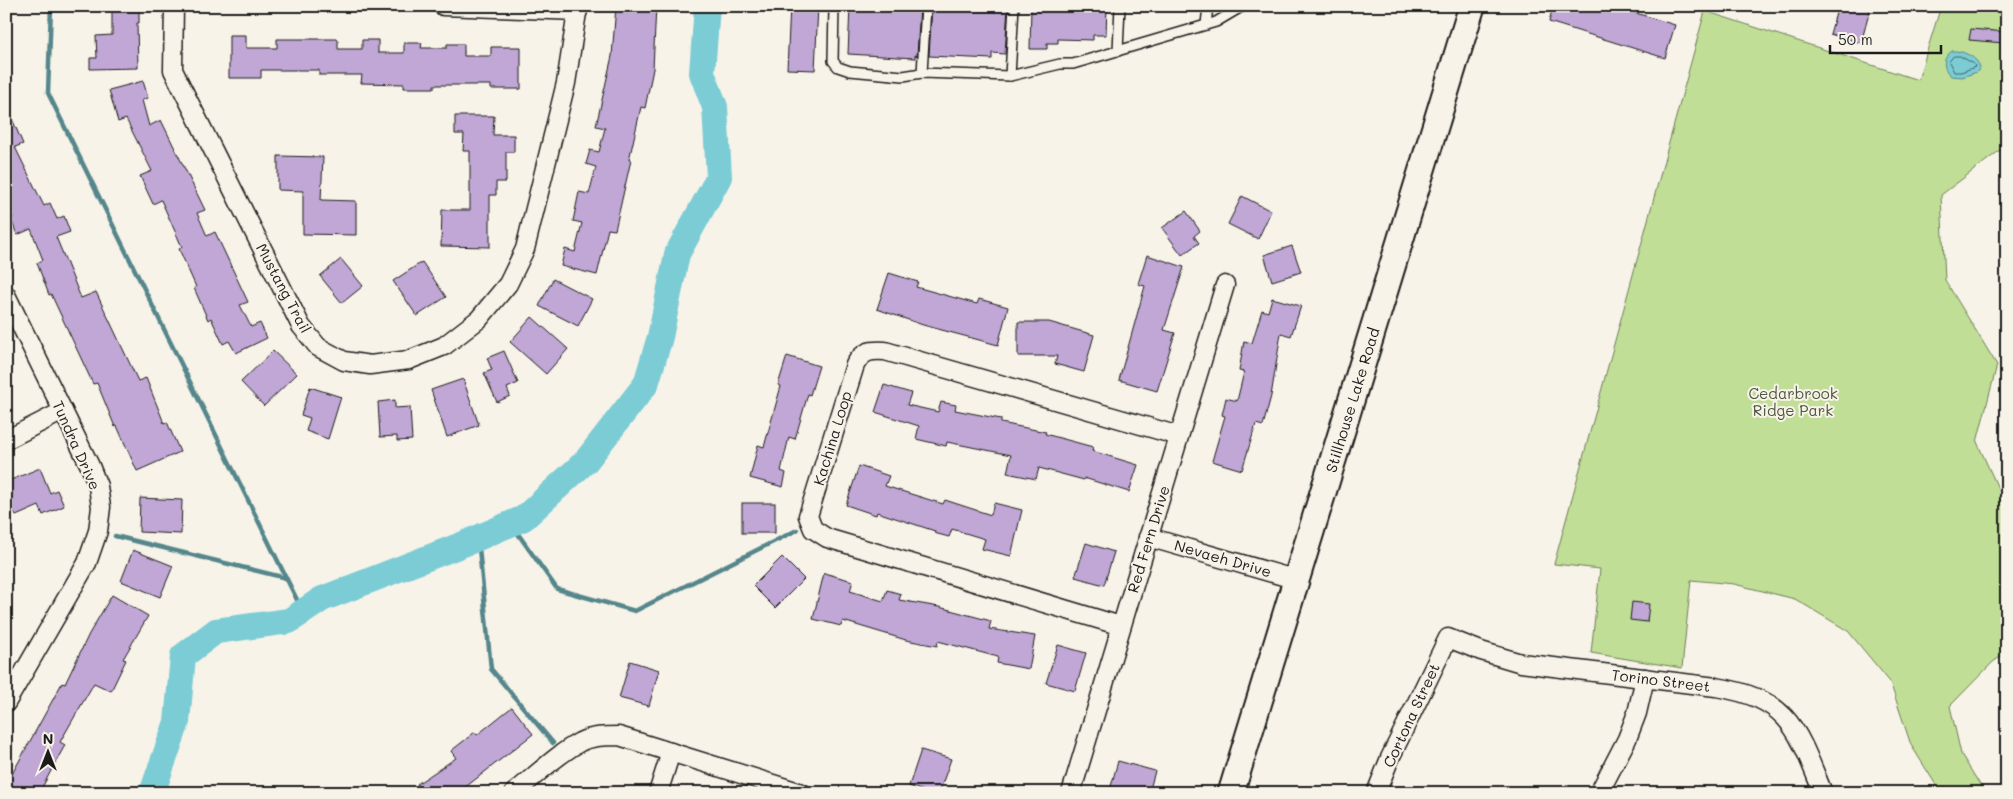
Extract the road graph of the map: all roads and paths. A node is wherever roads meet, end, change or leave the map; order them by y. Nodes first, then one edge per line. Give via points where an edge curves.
1 (174, 6) edge
2 (443, 6) edge
3 (834, 6) edge
4 (926, 6) edge
5 (1014, 6) edge
6 (1120, 6) edge
7 (1208, 6) edge
8 (1244, 6) edge
9 (1472, 6) edge
10 (578, 8) edge
11 (1206, 25) junction
12 (1118, 51) junction
13 (922, 73) junction
14 (1010, 76) junction
15 (1224, 285) dead end
16 (6, 295) edge
17 (63, 411) junction
18 (1179, 436) junction
19 (6, 440) edge
20 (1148, 537) junction
21 (1297, 580) junction
22 (1121, 626) junction
23 (1448, 638) joint
24 (1645, 678) junction
25 (6, 703) edge
26 (671, 752) junction
27 (514, 793) edge
28 (658, 793) edge
29 (802, 793) edge
30 (1071, 793) edge
31 (1231, 793) edge
32 (1376, 793) edge
33 (1599, 793) edge
34 (1823, 793) edge

1 - 10 street, Mustang Trail via 173,70 301,326 318,347 344,361 370,365 409,360 444,346 478,319 508,284 525,249 566,83
2 - 10 street
3 - 13 lane via 832,61 838,67 903,76
4 - 13 lane
5 - 14 lane
6 - 12 lane
7 - 11 lane
8 - 11 lane
9 - 21 main road, Stillhouse Lake Road
11 - 12 lane
12 - 14 lane via 1073,64
13 - 14 lane
15 - 18 street, Red Fern Drive
16 - 17 street, Tundra Drive
17 - 19 street
17 - 25 street, Tundra Drive via 98,486 101,507 98,531 86,563
18 - 20 street, Red Fern Drive
18 - 22 street, Kachina Loop via 885,351 872,350 861,354 855,365 808,516 813,529 827,538
20 - 21 street, Nevaeh Drive
20 - 22 street, Red Fern Drive
21 - 31 main road, Stillhouse Lake Road
22 - 30 street, Red Fern Drive
23 - 24 street, Torino Street via 1521,663
23 - 32 street, Cortona Street
24 - 33 street via 1627,739
24 - 34 street, Torino Street via 1738,690 1761,698 1797,733
26 - 27 street via 619,736 602,736 581,742
26 - 28 street
26 - 29 street

